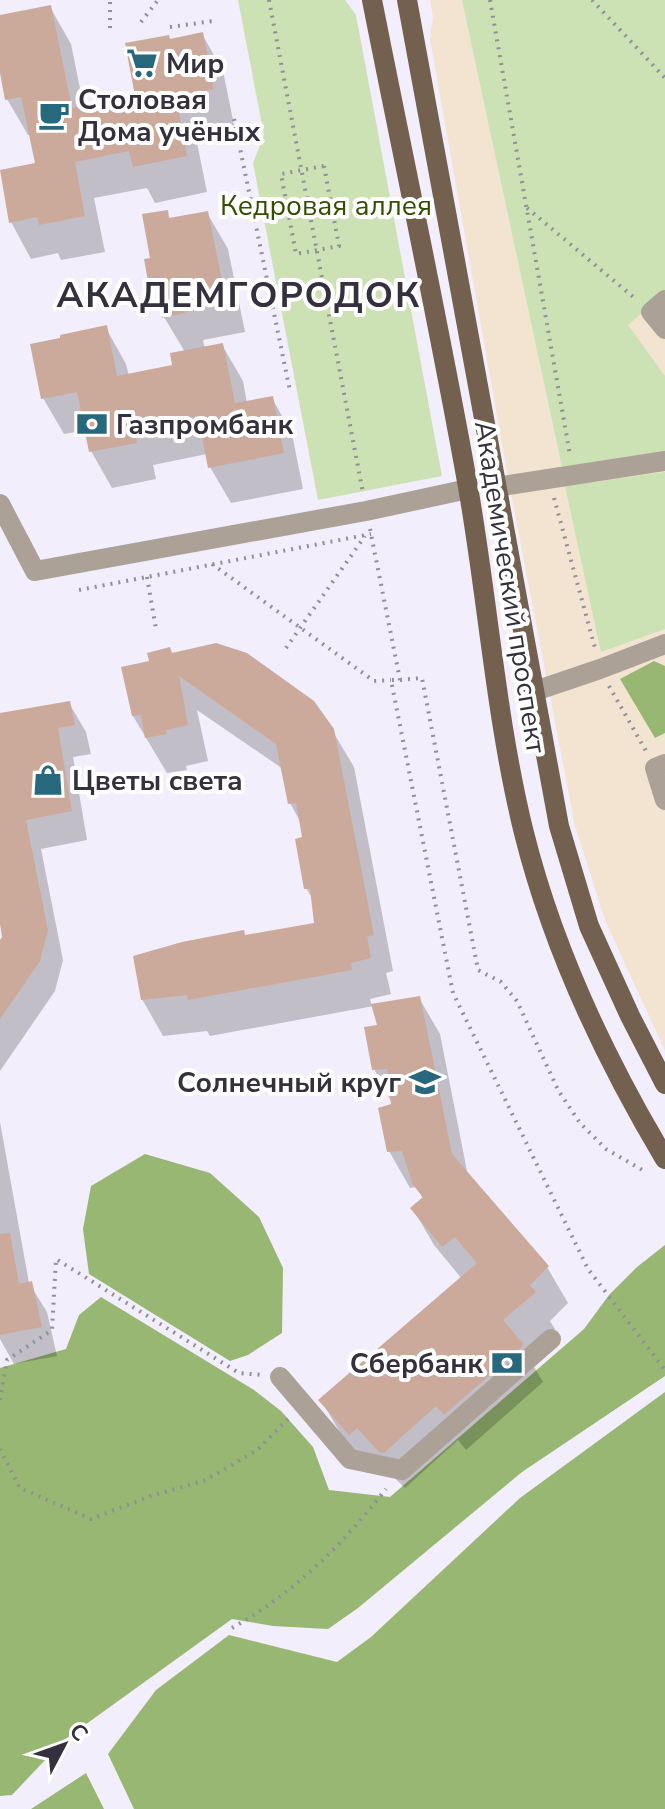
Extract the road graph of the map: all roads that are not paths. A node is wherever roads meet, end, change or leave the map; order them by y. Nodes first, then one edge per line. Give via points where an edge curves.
1 (372, 0) edge
2 (407, 0) edge
3 (658, 306) edge
4 (665, 329) edge
5 (665, 461) edge
6 (496, 487) junction
7 (468, 489) junction
8 (0, 504) edge
9 (665, 644) edge
10 (532, 692) junction
11 (660, 766) edge
12 (665, 800) edge
13 (665, 1084) edge
14 (665, 1159) edge
15 (551, 1339) dead end
16 (280, 1377) road end

1 - 7 main road, Академический проспект
2 - 6 main road, Академический проспект
3 - 4 street
5 - 6 street
6 - 7 main road
6 - 10 main road, Академический проспект
7 - 8 street via 35,571
7 - 14 main road, Академический проспект via 524,832 557,939 593,1029
9 - 10 street
10 - 13 main road, Академический проспект via 559,826 589,926
11 - 12 street
15 - 16 street via 402,1470 350,1459

